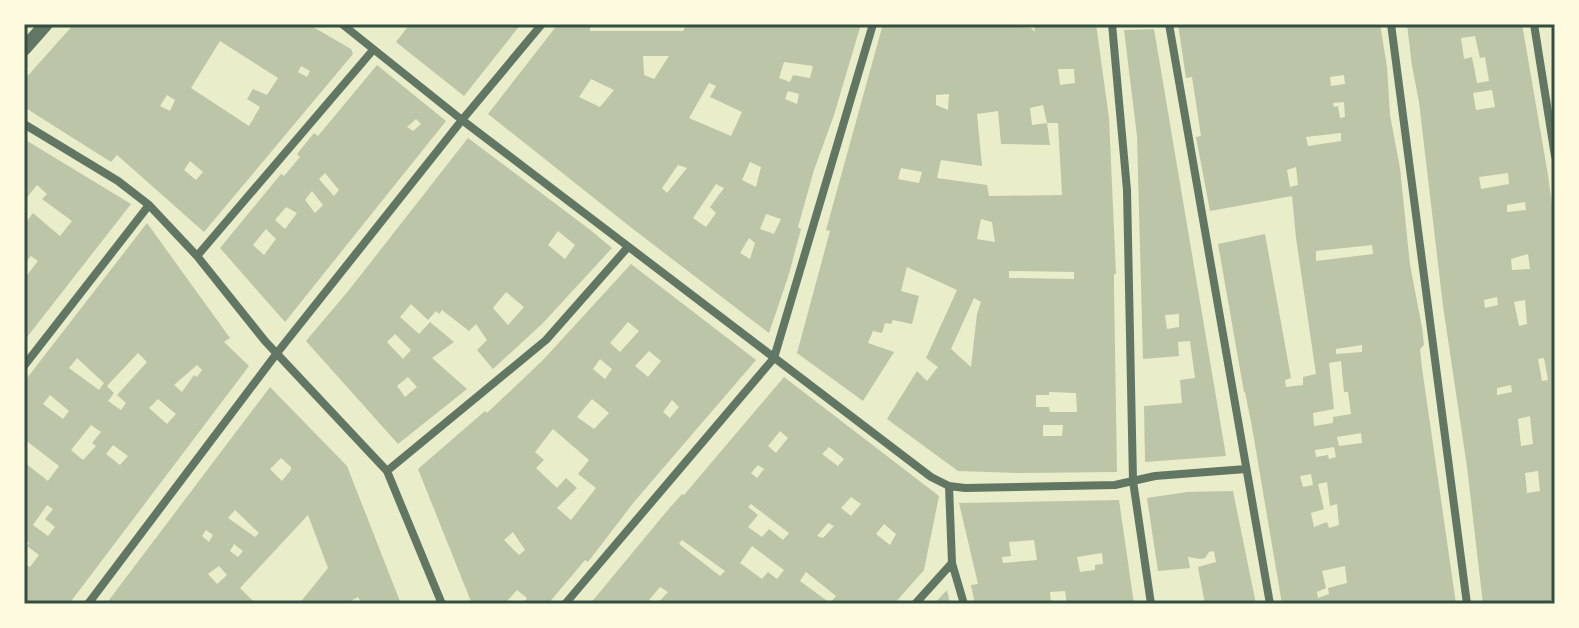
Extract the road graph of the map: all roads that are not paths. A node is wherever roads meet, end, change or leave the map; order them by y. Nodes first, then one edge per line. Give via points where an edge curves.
1 (46, 24) edge
2 (342, 24) edge
3 (542, 24) edge
4 (873, 24) edge
5 (1112, 24) edge
6 (1169, 24) edge
7 (1391, 24) edge
8 (1534, 24) edge
9 (24, 49) edge
10 (373, 50) junction
11 (462, 120) junction
12 (24, 124) edge
13 (1555, 156) edge
14 (149, 205) junction
15 (628, 247) junction
16 (197, 256) junction
17 (277, 353) junction
18 (774, 358) junction
19 (24, 366) edge
20 (1246, 469) junction
21 (387, 471) junction
22 (1133, 481) junction
23 (949, 486) junction
24 (952, 563) junction
25 (88, 604) edge
26 (442, 604) edge
27 (565, 604) edge
28 (915, 604) edge
29 (964, 604) edge
30 (1151, 604) edge
31 (1270, 604) edge
32 (1467, 604) edge

1 - 9 street
2 - 10 street
3 - 11 street
4 - 18 street
5 - 22 street via 1127,190
6 - 20 street
7 - 32 street
8 - 13 street
10 - 11 street
10 - 16 street
11 - 15 street
11 - 17 street
12 - 14 street
14 - 16 street
14 - 19 street
15 - 18 street
15 - 21 street via 546,340
16 - 17 street
17 - 21 street
17 - 25 street
18 - 23 street
18 - 27 street
20 - 22 street
20 - 31 street
21 - 26 street
22 - 23 street
22 - 30 street
23 - 24 street
24 - 28 street
24 - 29 street

